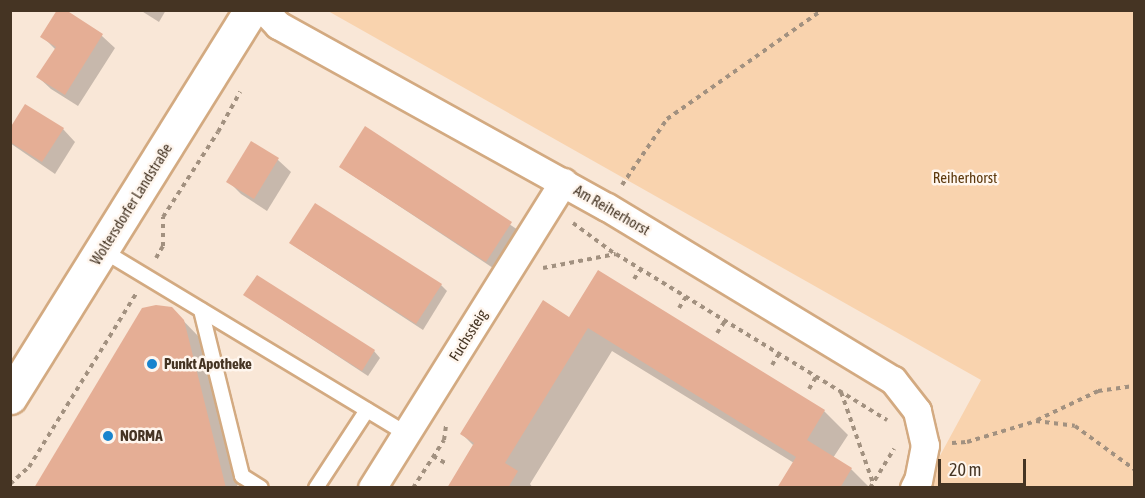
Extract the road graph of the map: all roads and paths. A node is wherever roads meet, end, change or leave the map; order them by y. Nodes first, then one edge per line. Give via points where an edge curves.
1 (251, 10) edge
2 (264, 10) edge
3 (822, 10) edge
4 (243, 86) dead end
5 (563, 182) junction
6 (607, 207) junction
7 (102, 250) junction
8 (536, 269) dead end
9 (640, 270) junction
10 (147, 277) junction
11 (634, 279) dead end
12 (686, 297) junction
13 (679, 308) dead end
14 (201, 310) junction
15 (725, 321) junction
16 (717, 333) dead end
17 (778, 354) junction
18 (772, 365) dead end
19 (816, 377) junction
20 (1134, 386) edge
21 (809, 389) dead end
22 (840, 392) junction
23 (10, 397) edge
24 (367, 410) junction
25 (447, 419) dead end
26 (1036, 421) junction
27 (896, 426) dead end
28 (407, 434) junction
29 (897, 444) dead end
30 (925, 445) junction
31 (433, 456) junction
32 (445, 464) dead end
33 (1134, 470) edge
34 (10, 484) edge
35 (871, 485) edge
36 (261, 488) edge
37 (316, 488) edge
38 (372, 488) edge
39 (413, 488) edge
40 (914, 488) edge

1 - 7 main road, Woltersdorfer Landstraße
2 - 5 street, Am Reiherhorst via 287,30
3 - 6 path via 667,119
4 - 10 path via 163,217 163,246
5 - 6 street, Am Reiherhorst
5 - 28 street, Fuchssteig
6 - 30 street, Am Reiherhorst via 893,380 917,411
7 - 10 lane
7 - 23 main road, Woltersdorfer Landstraße
8 - 9 path via 616,254
9 - 11 path
9 - 12 path
10 - 14 lane
10 - 34 path via 29,467
12 - 13 path
12 - 15 path
14 - 24 lane
14 - 36 lane via 242,476
15 - 16 path
15 - 17 path
17 - 18 path
17 - 19 path
19 - 21 path
19 - 22 path
20 - 26 path via 1098,392
22 - 27 path
22 - 35 path
24 - 28 lane
24 - 37 lane
25 - 31 path via 444,440
26 - 30 path via 967,442
26 - 33 path via 1075,426
28 - 38 street, Fuchssteig
29 - 35 path
30 - 40 street
31 - 32 path
31 - 39 path

